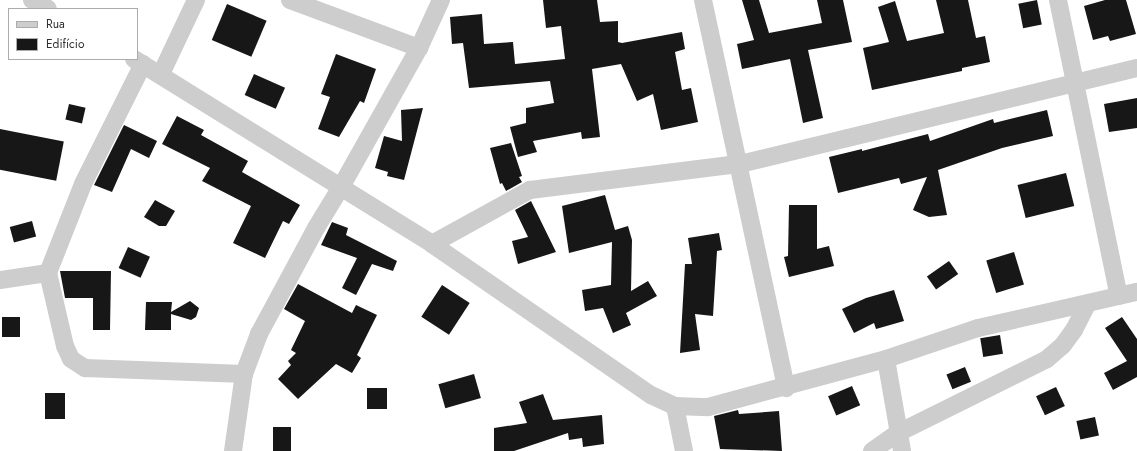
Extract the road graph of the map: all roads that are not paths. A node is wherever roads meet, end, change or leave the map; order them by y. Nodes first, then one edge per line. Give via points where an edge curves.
1 (32, 0) edge
2 (196, 0) edge
3 (290, 0) edge
4 (441, 0) edge
5 (703, 0) edge
6 (1058, 0) edge
7 (46, 8) edge
8 (419, 48) junction
9 (139, 62) edge
10 (1137, 68) edge
11 (161, 74) junction
12 (1077, 83) junction
13 (740, 164) junction
14 (342, 187) junction
15 (432, 244) junction
16 (48, 273) junction
17 (0, 280) edge
18 (1137, 292) edge
19 (1119, 296) junction
20 (1088, 303) junction
21 (886, 359) junction
22 (244, 374) junction
23 (786, 388) junction
24 (675, 406) junction
25 (898, 433) junction
26 (233, 451) edge
27 (684, 451) edge
28 (872, 451) edge
29 (902, 451) edge

1 - 7 street
2 - 11 street
3 - 8 street
4 - 8 street
5 - 13 street
6 - 12 street
8 - 14 street
9 - 11 street
9 - 16 street via 83,184
10 - 12 street
11 - 14 street
12 - 13 street
12 - 19 street
13 - 15 street via 530,190
13 - 23 street
14 - 15 street
14 - 22 street via 316,228 259,334
15 - 24 street via 651,395
16 - 17 street
16 - 22 street via 70,359 85,368
18 - 19 street
19 - 20 street
20 - 21 street via 978,328
20 - 25 street via 1074,330 1063,345 1047,359
21 - 23 street
21 - 25 street
22 - 26 street
23 - 24 street via 708,407
24 - 27 street
25 - 28 street
25 - 29 street

